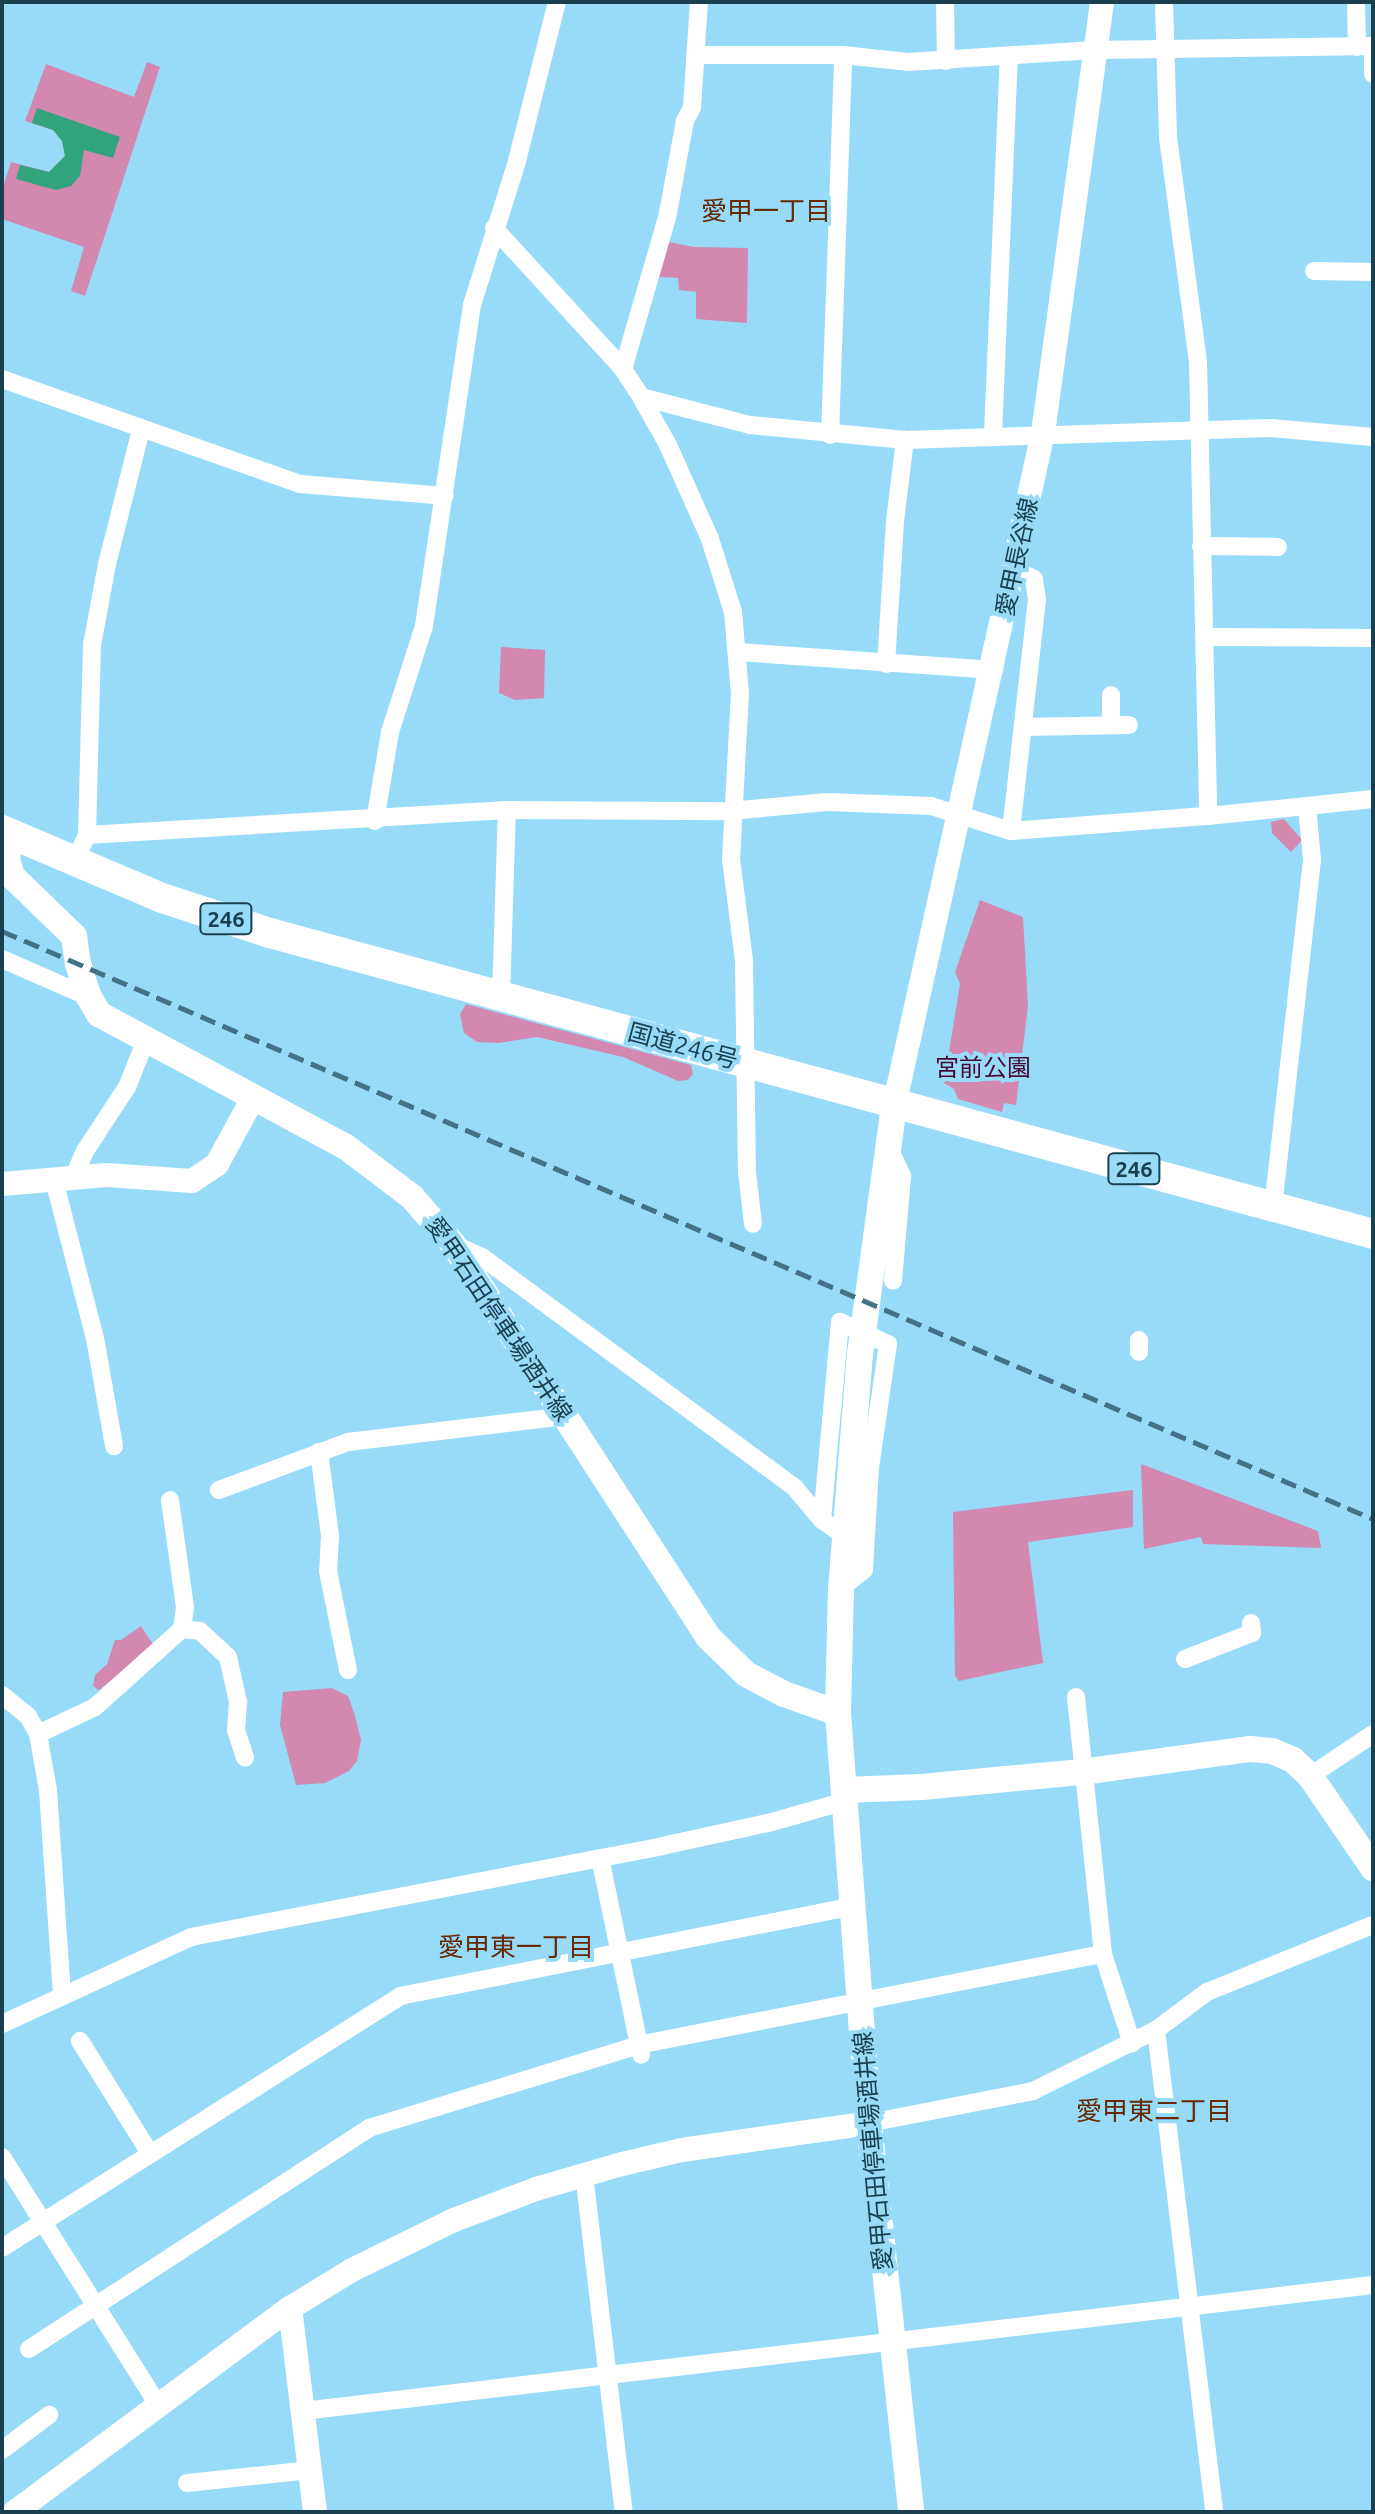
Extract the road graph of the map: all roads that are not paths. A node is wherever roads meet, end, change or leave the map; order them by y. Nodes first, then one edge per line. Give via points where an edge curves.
1 (557, 2) edge
2 (699, 2) edge
3 (945, 2) edge
4 (1102, 2) edge
5 (1164, 2) edge
6 (1356, 2) edge
7 (1368, 47) edge
8 (1095, 50) junction
9 (1166, 50) junction
10 (697, 55) junction
11 (843, 55) junction
12 (1009, 56) junction
13 (946, 61) junction
14 (1373, 74) edge
15 (494, 228) junction
16 (1314, 271) dead end
17 (1373, 272) edge
18 (623, 369) junction
19 (2, 379) edge
20 (641, 397) junction
21 (1197, 429) junction
22 (141, 430) junction
23 (1043, 433) junction
24 (830, 435) junction
25 (993, 435) junction
26 (1373, 437) edge
27 (905, 440) junction
28 (445, 496) junction
29 (1201, 546) junction
30 (1278, 547) dead end
31 (1015, 570) junction
32 (1204, 637) junction
33 (1373, 638) edge
34 (738, 652) junction
35 (886, 664) junction
36 (994, 670) junction
37 (1111, 695) dead end
38 (1023, 727) junction
39 (1373, 799) edge
40 (1307, 806) junction
41 (507, 810) junction
42 (731, 811) junction
43 (961, 814) junction
44 (1208, 816) junction
45 (375, 821) junction
46 (1011, 831) junction
47 (4, 834) edge
48 (80, 848) junction
49 (2, 959) edge
50 (89, 997) junction
51 (501, 997) junction
52 (146, 1040) junction
53 (745, 1063) junction
54 (254, 1096) junction
55 (894, 1106) junction
56 (888, 1145) junction
57 (64, 1179) junction
58 (2, 1184) edge
59 (1273, 1206) junction
60 (753, 1224) dead end
61 (1373, 1234) edge
62 (453, 1244) junction
63 (893, 1281) dead end
64 (565, 1416) junction
65 (114, 1446) dead end
66 (319, 1452) junction
67 (219, 1490) dead end
68 (170, 1500) dead end
69 (822, 1520) junction
70 (845, 1536) junction
71 (841, 1588) junction
72 (1251, 1623) dead end
73 (182, 1629) junction
74 (1185, 1659) dead end
75 (348, 1670) dead end
76 (2, 1695) edge
77 (1076, 1697) dead end
78 (838, 1713) junction
79 (38, 1734) junction
80 (1373, 1734) edge
81 (245, 1758) dead end
82 (1082, 1772) junction
83 (1310, 1776) junction
84 (844, 1795) junction
85 (600, 1858) junction
86 (1373, 1868) edge
87 (851, 1907) junction
88 (1373, 1925) edge
89 (618, 1951) junction
90 (1103, 1954) junction
91 (62, 1996) junction
92 (859, 2000) junction
93 (2, 2024) edge
94 (1156, 2030) junction
95 (80, 2041) dead end
96 (1132, 2043) junction
97 (640, 2051) junction
98 (869, 2123) junction
99 (149, 2152) junction
100 (2, 2157) edge
101 (584, 2174) junction
102 (42, 2223) junction
103 (2, 2248) edge
104 (1373, 2285) edge
105 (94, 2306) junction
106 (1190, 2306) junction
107 (290, 2308) junction
108 (892, 2342) junction
109 (29, 2349) dead end
110 (607, 2375) junction
111 (157, 2403) junction
112 (303, 2411) junction
113 (49, 2415) dead end
114 (2, 2450) edge
115 (310, 2470) junction
116 (187, 2483) dead end
117 (15, 2512) edge
118 (315, 2512) edge
119 (624, 2512) edge
120 (911, 2512) edge
121 (1214, 2512) edge

1 - 15 street via 517,161
2 - 10 street
3 - 13 street
4 - 8 street, 愛甲長谷線
5 - 9 street
6 - 7 street
7 - 9 street
7 - 14 street
8 - 9 street
8 - 12 street
8 - 23 street, 愛甲長谷線
9 - 21 street via 1168,137 1198,362
10 - 11 street
10 - 18 street via 692,107 667,218
11 - 13 street
11 - 24 street
12 - 13 street
12 - 25 street
15 - 18 street
15 - 28 street via 472,305
16 - 17 street
18 - 20 street
19 - 22 street
20 - 24 street via 750,425
20 - 34 street via 710,539 733,612
21 - 23 street
21 - 26 street via 1270,428
21 - 29 street
22 - 28 street via 300,484
22 - 48 street via 92,645
23 - 25 street
23 - 31 street, 愛甲長谷線
24 - 27 street
25 - 27 street
27 - 35 street
28 - 45 street via 424,626 390,732
29 - 30 street
29 - 32 street
31 - 36 street, 愛甲長谷線
31 - 38 street via 1034,579 1037,599
32 - 33 street
32 - 44 street
34 - 35 street
34 - 42 street
35 - 36 street
36 - 43 street, 愛甲長谷線
37 - 38 street via 1120,725
38 - 46 street
39 - 40 street
40 - 44 street
40 - 59 street via 1312,860
41 - 42 street
41 - 45 street
41 - 51 street
42 - 43 street via 827,802 931,806
42 - 53 street via 731,859 744,961
43 - 46 street
43 - 55 street, 愛甲長谷線
44 - 46 street
45 - 48 street
47 - 48 highway, 国道246号 / 246
47 - 50 main road via 12,876 74,936
48 - 51 highway, 国道246号 / 246 via 162,898
49 - 50 street
50 - 52 main road, 愛甲石田停車場酒井線 via 99,1014
51 - 53 highway, 国道246号 / 246
52 - 54 main road, 愛甲石田停車場酒井線
52 - 57 street via 127,1087
53 - 55 highway, 国道246号 / 246
53 - 60 street
54 - 57 street via 217,1164 199,1178 180,1183 122,1175
54 - 62 main road, 愛甲石田停車場酒井線 via 375,1166 412,1197
55 - 56 main road, 愛甲石田停車場酒井線
55 - 59 highway, 国道246号 / 246
56 - 63 street via 902,1176
56 - 70 main road, 愛甲石田停車場酒井線 via 860,1353
57 - 58 street
57 - 65 street
59 - 61 highway, 国道246号 / 246
62 - 64 main road, 愛甲石田停車場酒井線
62 - 69 street via 482,1257 795,1488
64 - 66 street via 348,1442
64 - 78 main road, 愛甲石田停車場酒井線 via 717,1646 746,1674
66 - 67 street
66 - 75 street via 330,1536 328,1571 339,1652
68 - 73 street via 185,1607
69 - 70 street
69 - 71 street via 840,1322 888,1344 870,1468 864,1570
70 - 71 main road, 愛甲石田停車場酒井線
71 - 78 main road, 愛甲石田停車場酒井線
72 - 74 street via 1252,1633
73 - 79 street via 95,1707
73 - 81 street via 200,1631 228,1657 238,1702 236,1730
76 - 79 street via 28,1716
77 - 82 street
78 - 84 main road, 愛甲石田停車場酒井線
79 - 91 street via 48,1790
80 - 83 street
82 - 83 main road via 1250,1749 1293,1760
82 - 84 main road
82 - 90 street
83 - 86 main road
84 - 85 street via 772,1822
84 - 87 main road, 愛甲石田停車場酒井線
85 - 89 street
85 - 91 street via 191,1937
87 - 89 street
87 - 92 main road, 愛甲石田停車場酒井線
88 - 94 street via 1219,1987
89 - 97 street
89 - 99 street via 400,1996
90 - 92 street
90 - 96 street
91 - 93 street
92 - 97 street
92 - 98 main road, 愛甲石田停車場酒井線
94 - 96 street
94 - 106 street
95 - 99 street
96 - 98 street via 1033,2091
97 - 105 street via 369,2128
98 - 101 street via 682,2150
98 - 108 main road, 愛甲石田停車場酒井線
99 - 102 street
100 - 102 street
101 - 107 street via 454,2220 352,2270
101 - 110 street
102 - 103 street
102 - 105 street
104 - 106 street
105 - 109 street
105 - 111 street
106 - 108 street
106 - 121 street
107 - 111 street
107 - 112 street
108 - 110 street
108 - 120 main road, 愛甲石田停車場酒井線
110 - 112 street
110 - 119 street
111 - 117 street
112 - 115 street
113 - 114 street
115 - 116 street via 223,2471
115 - 118 street

